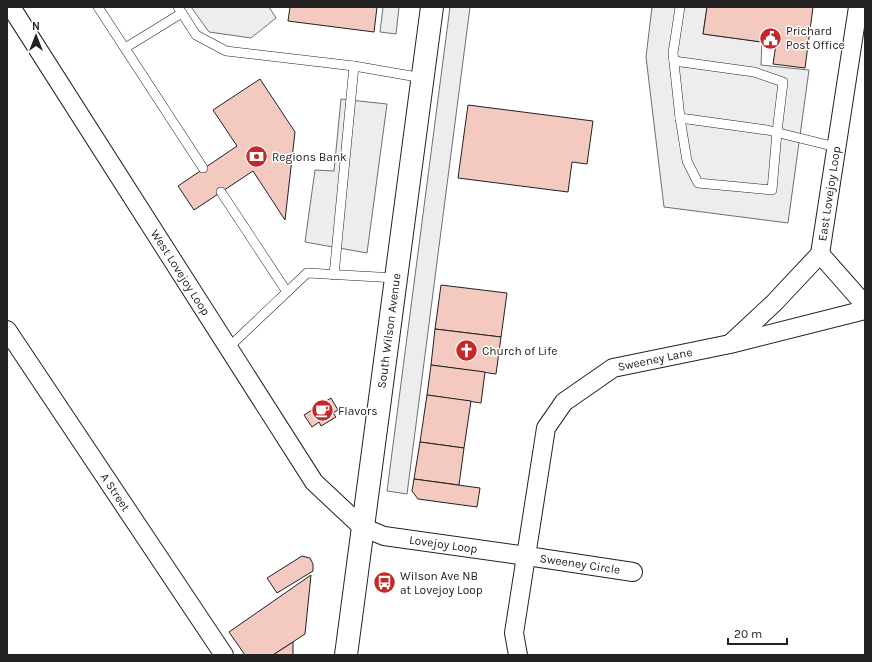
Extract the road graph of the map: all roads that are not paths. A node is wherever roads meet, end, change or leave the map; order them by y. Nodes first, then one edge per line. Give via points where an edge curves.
1 (11, 7) edge
2 (98, 7) edge
3 (432, 7) edge
4 (680, 7) edge
5 (860, 8) edge
6 (180, 10) edge
7 (125, 48) junction
8 (674, 61) junction
9 (354, 66) junction
10 (423, 78) junction
11 (680, 118) junction
12 (777, 132) junction
13 (836, 147) junction
14 (203, 168) dead end
15 (221, 192) dead end
16 (820, 254) junction
17 (334, 275) junction
18 (396, 278) junction
19 (288, 292) junction
20 (865, 305) edge
21 (865, 310) edge
22 (7, 330) edge
23 (730, 344) junction
24 (228, 348) junction
25 (362, 527) junction
26 (527, 556) junction
27 (633, 572) dead end
28 (224, 655) edge
29 (346, 655) edge
30 (518, 655) edge

1 - 24 street, West Lovejoy Loop
2 - 7 lane
3 - 10 main road, South Wilson Avenue
4 - 8 lane
5 - 13 street, East Lovejoy Loop
6 - 7 lane
6 - 9 lane via 196,35 226,51
7 - 14 lane
8 - 11 lane
8 - 12 lane via 754,72 783,82
9 - 10 lane
9 - 17 lane
10 - 18 main road, South Wilson Avenue
11 - 12 lane
11 - 12 lane via 687,161 698,183 772,190
12 - 13 lane
13 - 16 street, East Lovejoy Loop
15 - 19 lane
16 - 20 street
16 - 23 street, East Lovejoy Loop via 774,304
17 - 18 lane
17 - 19 lane via 307,273
18 - 25 main road, South Wilson Avenue
19 - 24 lane
21 - 23 street, Sweeney Lane
22 - 28 street, A Street
23 - 26 street, Sweeney Lane via 613,368 564,402 546,428
24 - 25 street, West Lovejoy Loop via 314,482
25 - 26 street, Lovejoy Loop via 384,536
25 - 29 main road, South Wilson Avenue
26 - 27 street, Sweeney Circle
26 - 30 street, Sweeney Lane via 514,633

